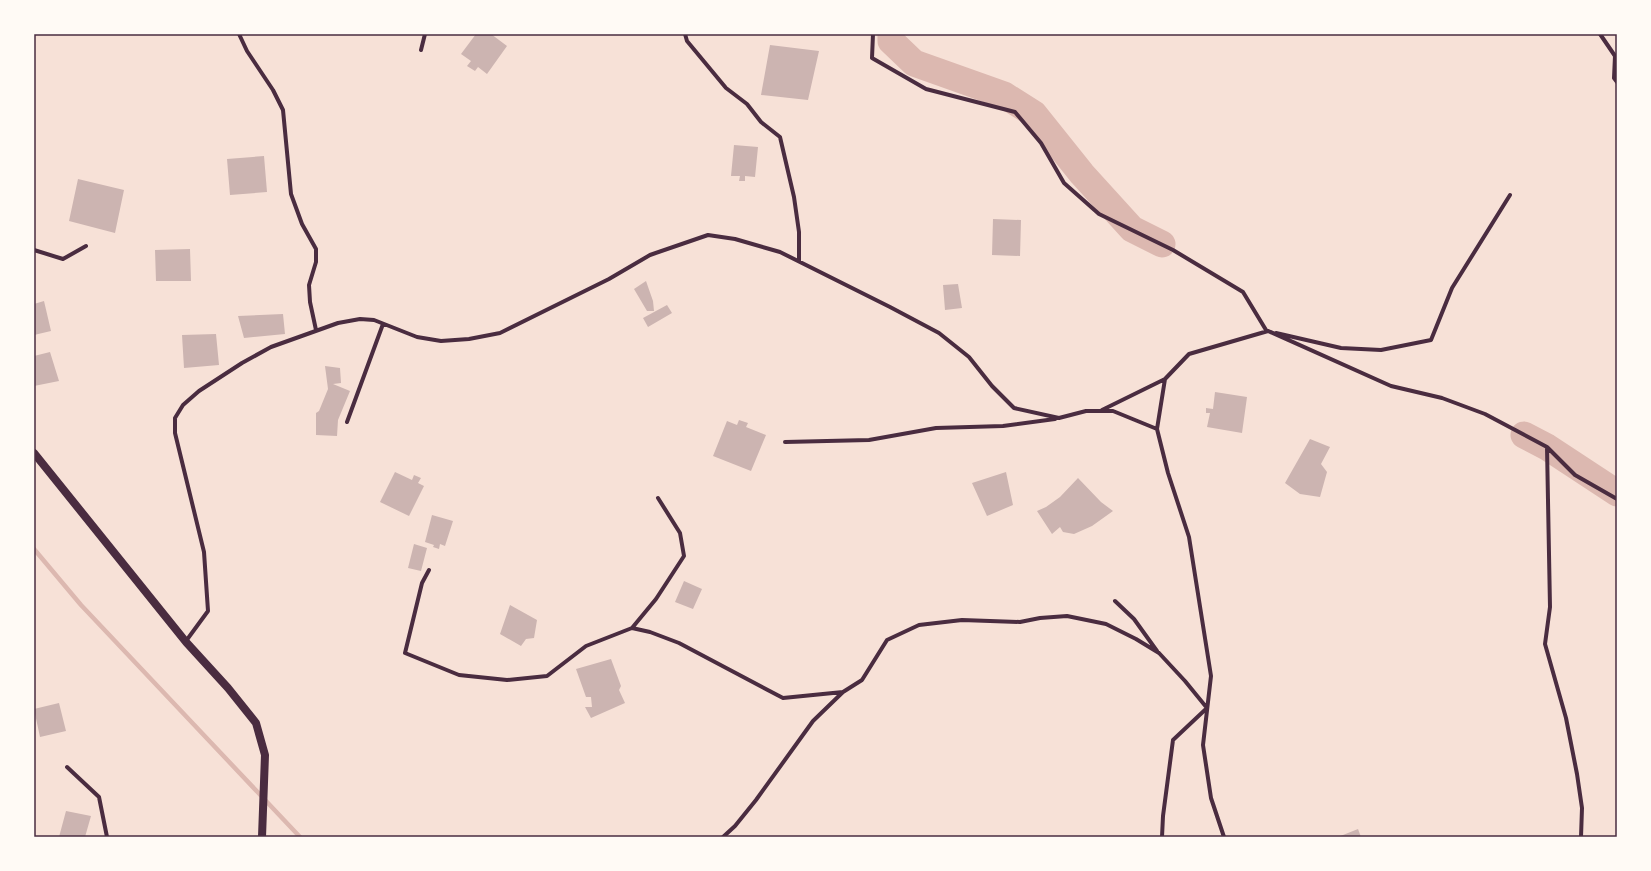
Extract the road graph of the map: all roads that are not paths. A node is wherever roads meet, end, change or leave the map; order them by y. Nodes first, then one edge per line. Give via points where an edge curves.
1 (239, 34) edge
2 (425, 34) edge
3 (685, 34) edge
4 (873, 34) edge
5 (1600, 34) edge
6 (421, 50) dead end
7 (1617, 82) edge
8 (1510, 195) dead end
9 (86, 246) dead end
10 (34, 250) edge
11 (799, 261) junction
12 (383, 324) junction
13 (316, 330) junction
14 (1266, 330) junction
15 (1165, 379) junction
16 (1101, 411) junction
17 (1059, 418) junction
18 (347, 422) dead end
19 (1157, 429) junction
20 (785, 442) dead end
21 (1547, 447) junction
22 (34, 453) edge
23 (658, 498) dead end
24 (1617, 499) edge
25 (429, 570) dead end
26 (1115, 601) dead end
27 (632, 628) junction
28 (186, 642) junction
29 (1158, 653) junction
30 (843, 692) junction
31 (1207, 708) junction
32 (67, 767) dead end
33 (262, 835) edge
34 (107, 837) edge
35 (723, 837) edge
36 (1162, 837) edge
37 (1224, 837) edge
38 (1581, 837) edge

1 - 13 street via 283,110 291,194 302,224 316,249 316,262 309,285
2 - 6 street
3 - 11 street via 687,42 726,88 747,104 761,122 780,137 794,197 799,232
4 - 14 street via 872,58 926,89 1016,112 1041,143 1064,183 1099,214 1173,250 1243,292
5 - 7 street via 1615,56 1614,78
8 - 14 street via 1452,288 1431,340 1381,350 1340,348
9 - 10 street via 63,259
11 - 12 street via 780,252 735,238 708,234 650,255 609,279 500,333 441,340 417,337
11 - 17 street via 939,333 969,357 1014,408
12 - 13 street via 374,320 360,320
12 - 18 street
13 - 28 street via 271,347 222,375 183,405 174,418 180,456 204,552 208,611
14 - 15 street via 1189,354
14 - 21 street via 1391,386 1442,398 1486,414
15 - 16 street
15 - 19 street
16 - 17 street via 1086,411
16 - 19 street via 1114,411
17 - 20 street via 1003,426 936,428 869,440
19 - 31 street via 1189,537 1211,676
21 - 24 street via 1575,475
21 - 38 street via 1550,607 1545,644 1566,718 1577,774 1582,808
22 - 28 main road
23 - 27 street via 680,533 684,556
25 - 27 street via 422,583 406,654 459,676 507,680 547,676 586,646
26 - 29 street via 1134,619
27 - 30 street via 679,643 783,698
28 - 33 main road via 256,723 266,755
29 - 30 street via 1106,624 1067,616 1020,622 962,620 927,624 887,640 862,680
29 - 31 street
30 - 35 street via 812,721 756,800
31 - 36 street via 1173,740
31 - 37 street via 1204,745 1211,798
32 - 34 street via 99,797

